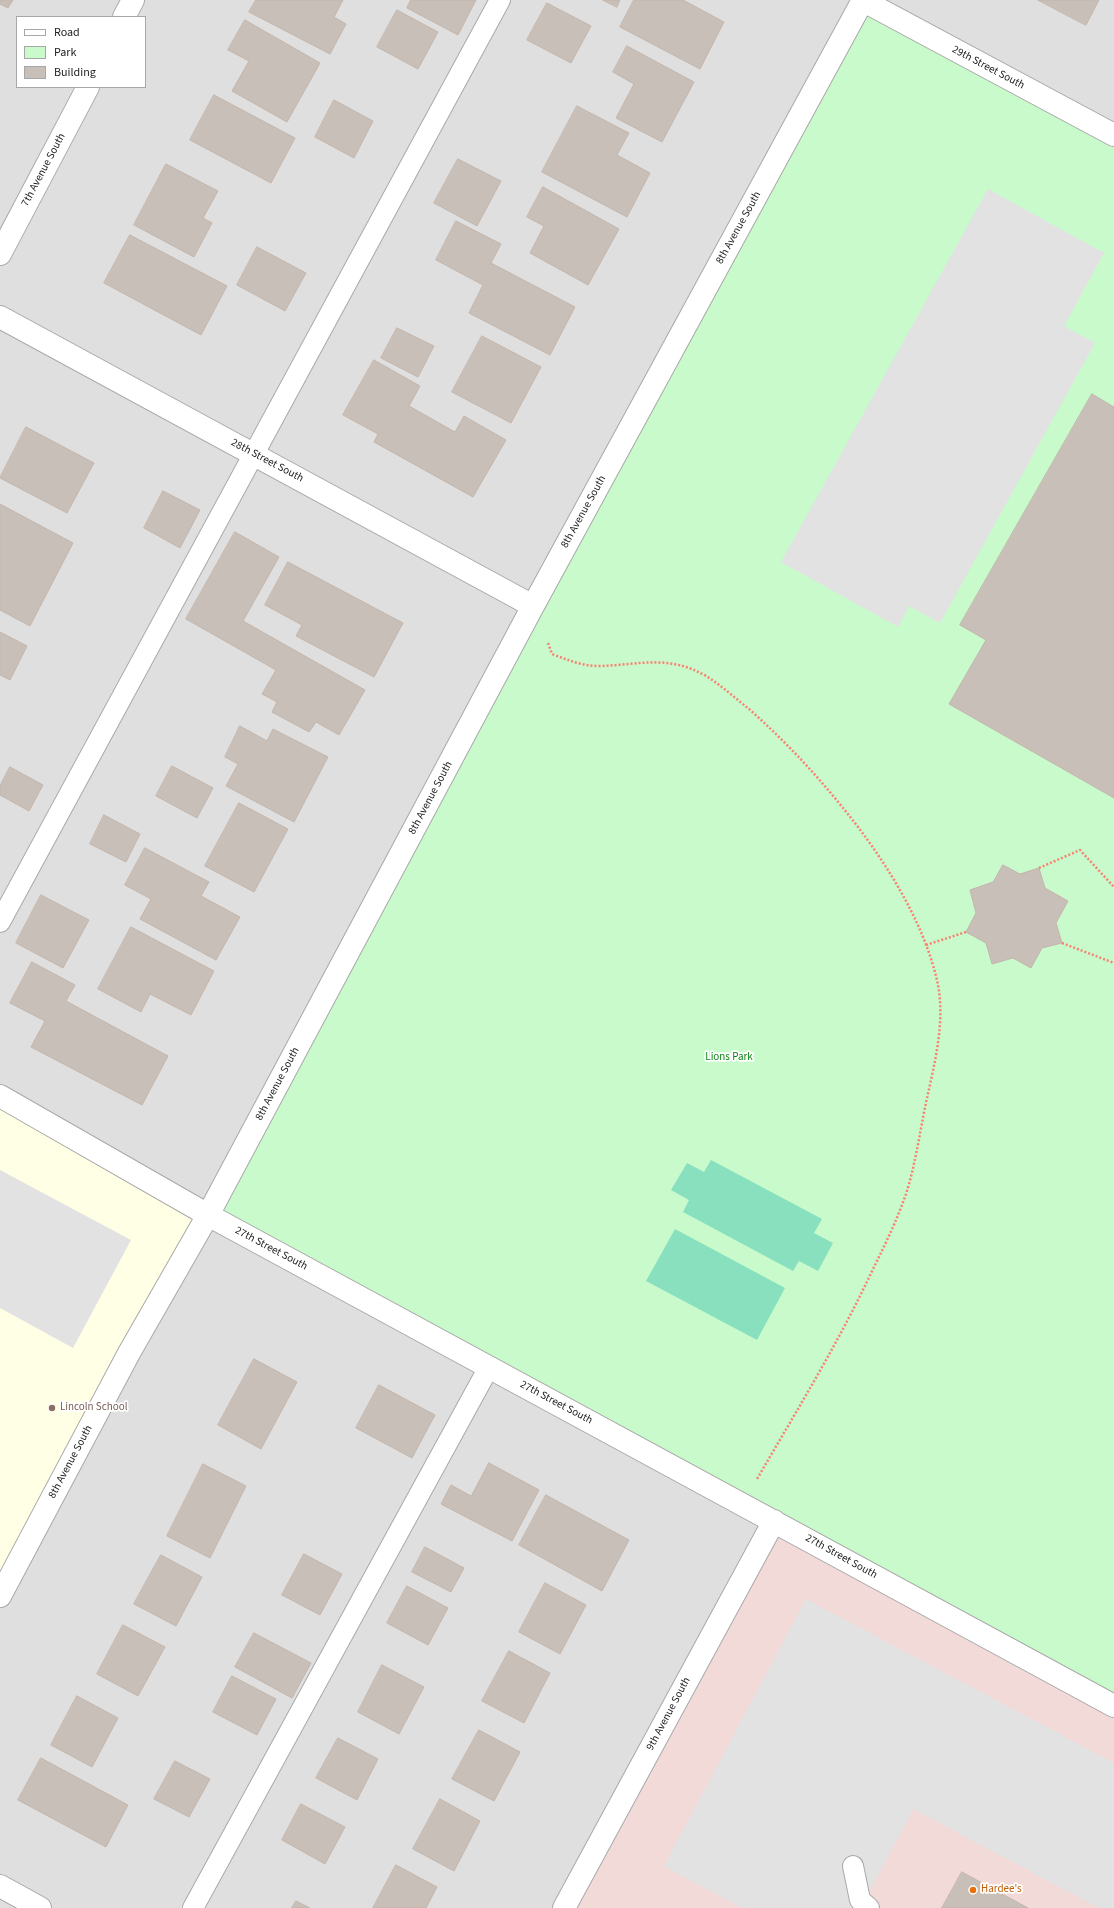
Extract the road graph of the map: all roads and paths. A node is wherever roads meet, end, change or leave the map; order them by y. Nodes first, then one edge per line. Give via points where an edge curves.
1 (133, 0) edge
2 (500, 0) edge
3 (862, 0) edge
4 (125, 16) edge
5 (87, 88) edge
6 (1114, 135) edge
7 (0, 254) edge
8 (0, 317) edge
9 (254, 455) junction
10 (533, 606) junction
11 (1039, 868) dead end
12 (1114, 887) edge
13 (0, 922) edge
14 (966, 932) dead end
15 (1062, 943) dead end
16 (926, 945) junction
17 (1114, 963) edge
18 (0, 1096) edge
19 (208, 1215) junction
20 (489, 1367) junction
21 (742, 1504) junction
22 (774, 1521) junction
23 (0, 1596) edge
24 (1114, 1706) edge
25 (853, 1866) dead end
26 (0, 1886) edge
27 (40, 1908) edge
28 (193, 1908) edge
29 (564, 1908) edge
30 (869, 1908) edge

1 - 4 street
2 - 9 lane
3 - 6 street, 29th Street South
3 - 10 street, 8th Avenue South
5 - 7 street, 7th Avenue South
8 - 9 street, 28th Street South
9 - 10 street, 28th Street South
9 - 13 lane
10 - 16 path via 552,654 576,663 599,666 650,662 676,663 705,675 759,718 814,772 859,828 901,894
10 - 19 street, 8th Avenue South
11 - 12 path via 1080,850
14 - 16 path
15 - 17 path
16 - 21 path via 938,987 940,1022 917,1155 905,1196 860,1298
18 - 19 street, 27th Street South
19 - 20 street, 27th Street South
19 - 23 street, 8th Avenue South via 129,1353
20 - 21 street, 27th Street South
20 - 28 lane
21 - 22 street, 27th Street South
22 - 24 street, 27th Street South
22 - 29 street, 9th Avenue South
25 - 30 lane via 860,1900
26 - 27 street

